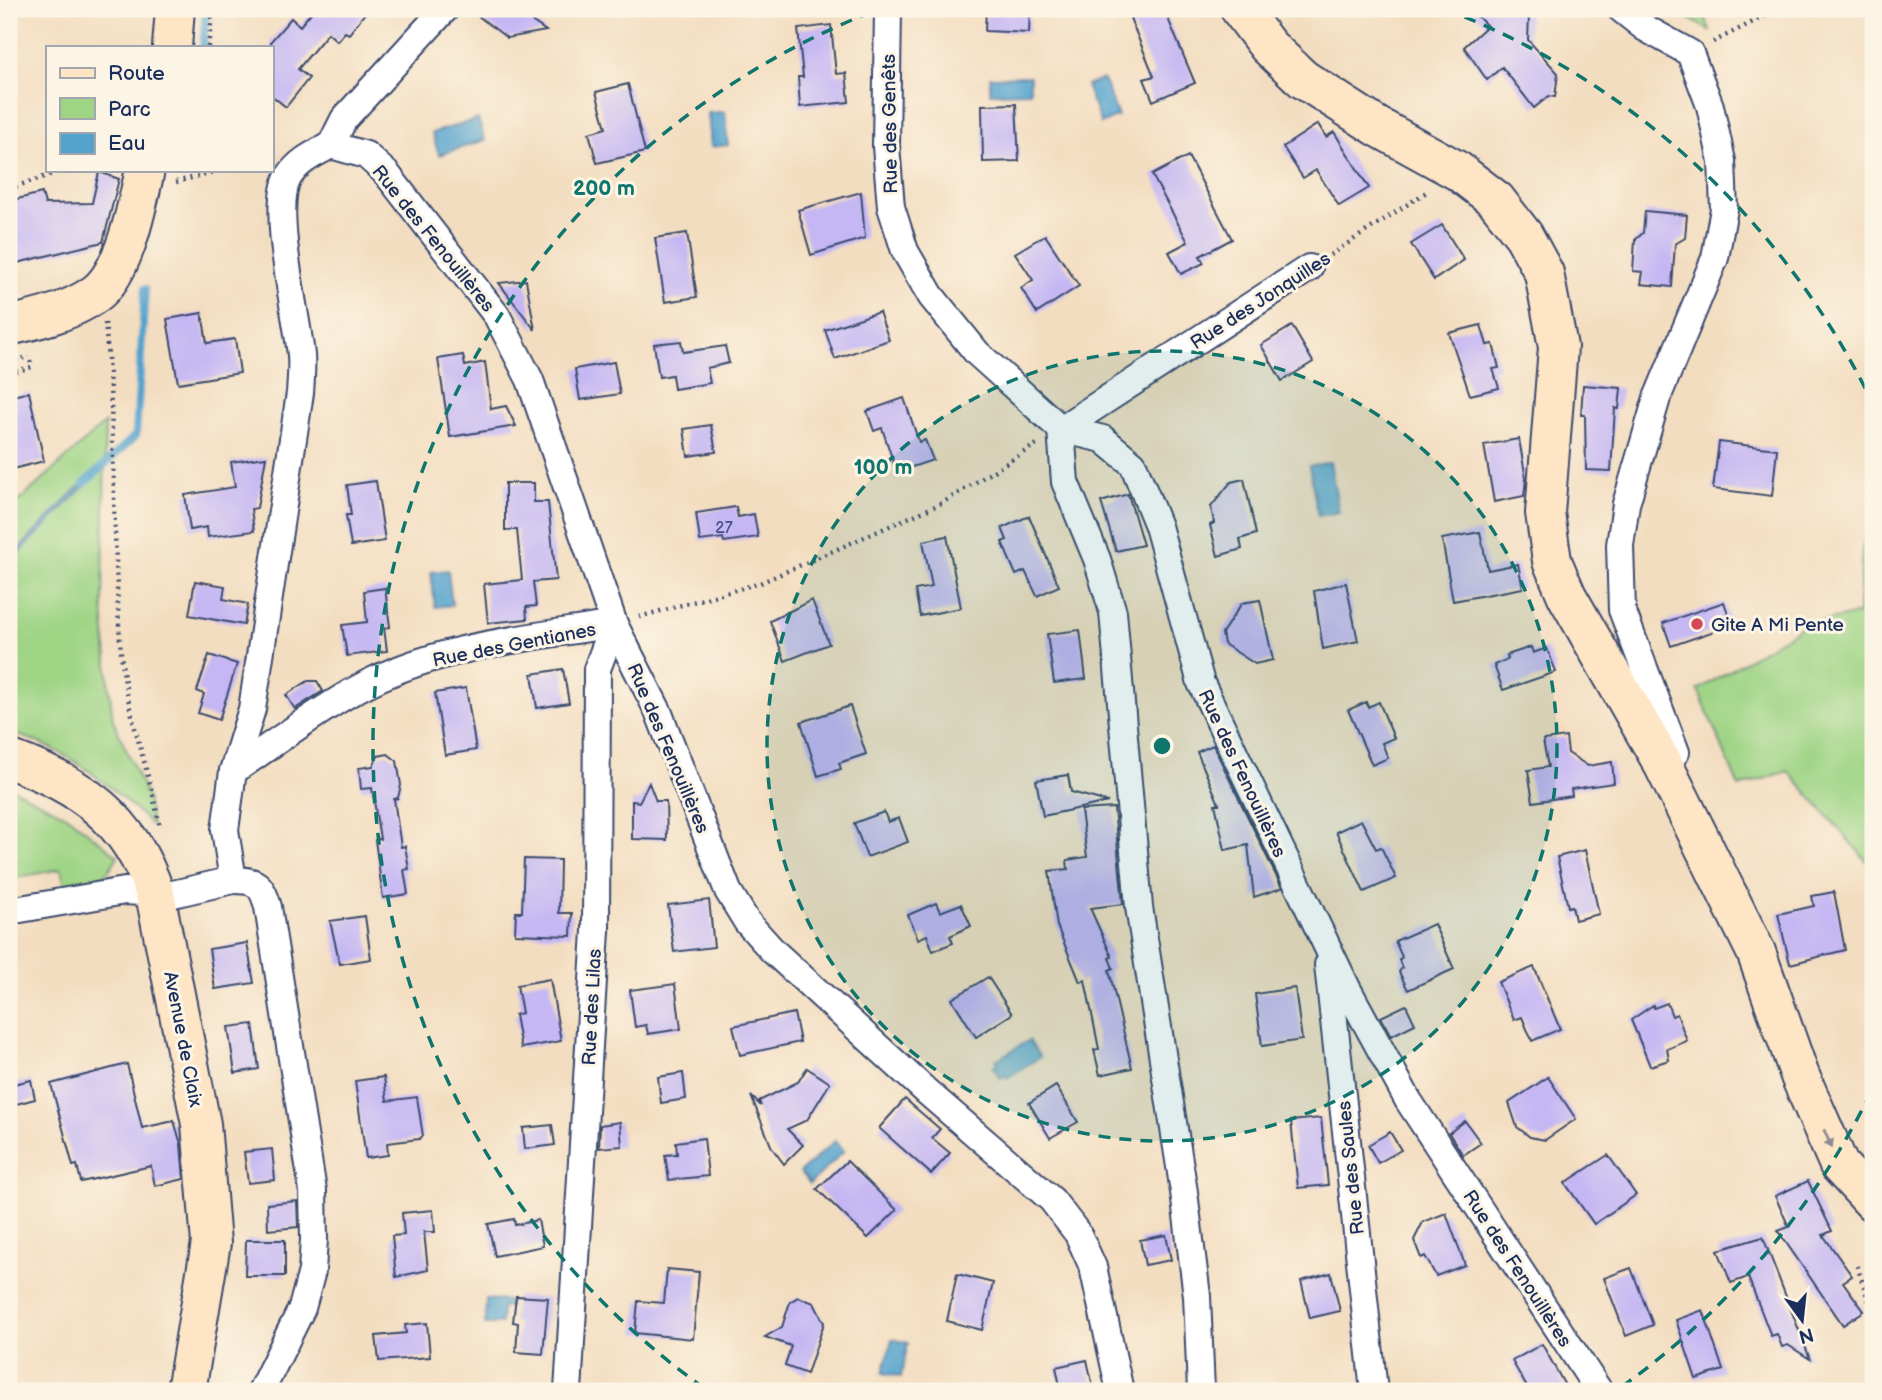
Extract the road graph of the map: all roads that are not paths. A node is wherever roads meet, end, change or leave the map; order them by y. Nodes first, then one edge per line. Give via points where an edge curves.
1 (175, 9) edge
2 (445, 9) edge
3 (888, 9) edge
4 (1240, 9) edge
5 (1621, 9) edge
6 (172, 46) edge
7 (331, 145) junction
8 (157, 177) edge
9 (1310, 268) road end
10 (19, 341) edge
11 (1061, 429) junction
12 (614, 624) junction
13 (9, 759) edge
14 (1663, 764) junction
15 (233, 771) junction
16 (233, 880) junction
17 (155, 894) junction
18 (9, 911) edge
19 (1325, 945) junction
20 (1873, 1202) edge
21 (186, 1391) edge
22 (261, 1391) edge
23 (568, 1391) edge
24 (1120, 1391) edge
25 (1201, 1391) edge
26 (1374, 1391) edge
27 (1599, 1391) edge

1 - 6 street
2 - 7 street via 345,118
3 - 11 street, Rue des Genêts via 886,146 891,207 905,251 931,296 977,353
4 - 14 street via 1268,46 1303,79 1458,171 1496,200 1524,236 1544,273 1558,347 1545,513 1552,561 1567,596
5 - 14 street via 1690,53 1710,106 1722,161 1724,209 1715,258 1657,398 1626,504 1620,545 1622,610 1676,752
7 - 12 street, Rue des Fenouillères via 366,155 387,174 497,316 530,380
7 - 15 street via 304,159 288,178 283,196 283,229 302,358 300,393 251,709
8 - 10 street via 112,277 102,289 49,317
9 - 11 street, Rue des Jonquilles
11 - 19 street, Rue des Fenouillères via 1102,439 1133,464 1157,526 1201,683
11 - 25 street via 1065,482 1113,612 1139,907 1184,1192 1197,1296
12 - 15 street, Rue des Gentianes via 458,652 410,666 358,688
12 - 23 street, Rue des Lilas via 597,669 596,931
12 - 24 street, Rue des Fenouillères via 658,711 728,891 747,922 927,1092 1052,1200 1078,1234 1093,1267
13 - 17 street, Avenue de Claix via 50,774 87,796 143,859
14 -> 20 street via 1756,952 1800,1076 1839,1165
15 - 16 street via 225,830
16 - 17 street
16 - 22 street via 252,880 262,887 268,907 313,1191 312,1271 302,1308
17 - 18 street via 125,891
17 - 21 street, Avenue de Claix via 201,1124 211,1243
19 - 26 street, Rue des Saules
19 - 27 street, Rue des Fenouillères via 1408,1100

